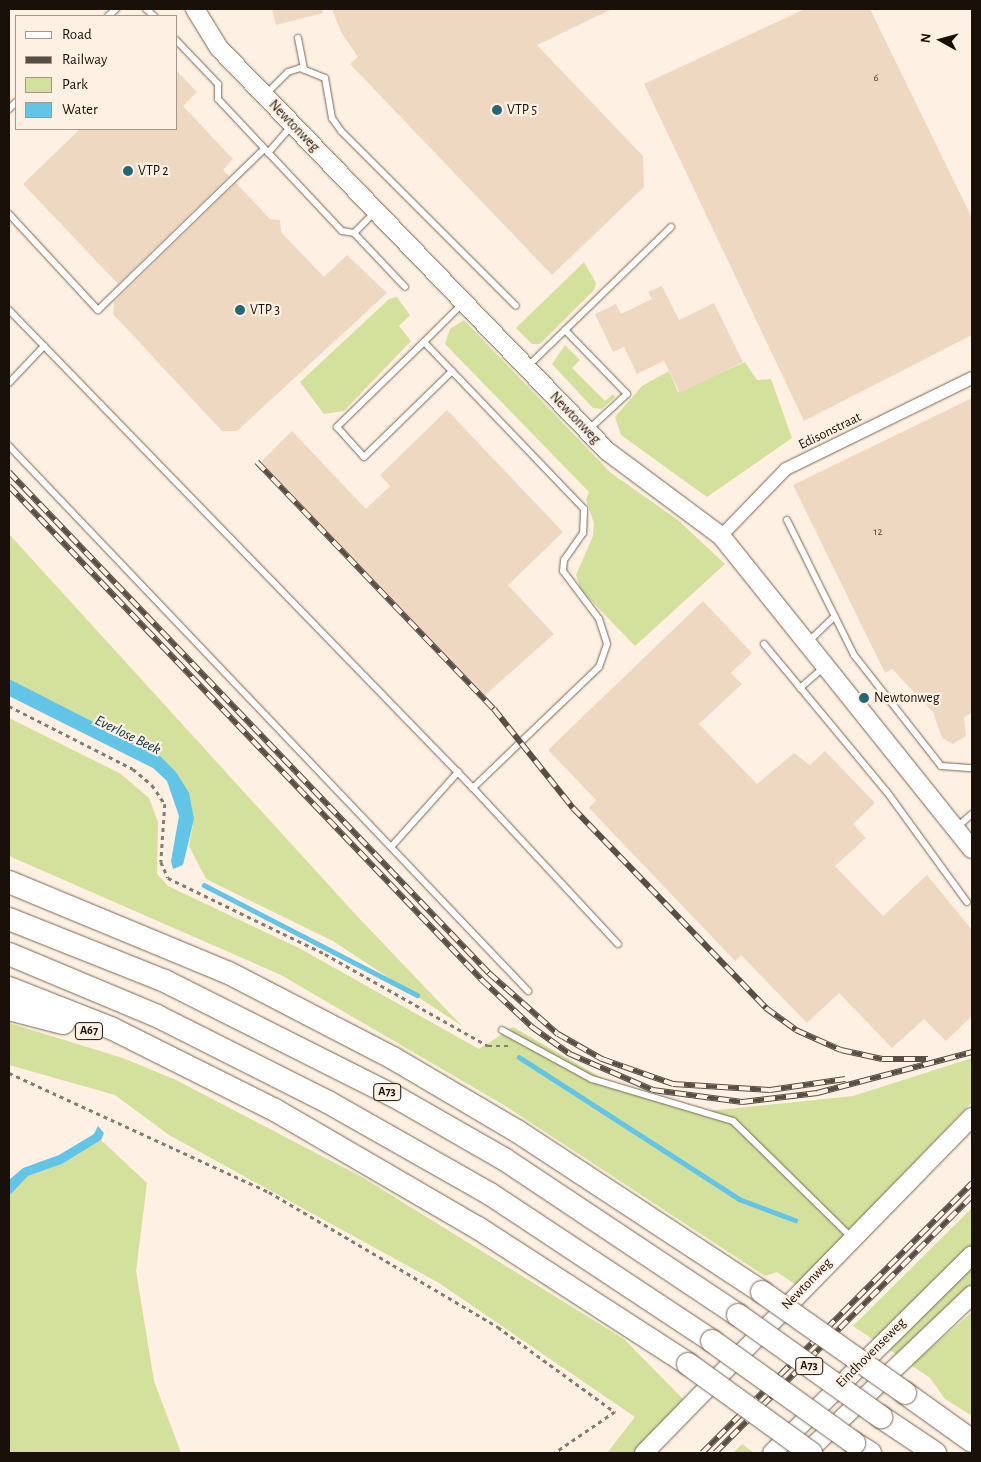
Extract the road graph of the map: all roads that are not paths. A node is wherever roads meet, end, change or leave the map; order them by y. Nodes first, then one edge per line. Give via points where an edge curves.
1 (195, 9) edge
2 (298, 38) dead end
3 (178, 42) edge
4 (304, 68) junction
5 (265, 95) junction
6 (293, 124) junction
7 (266, 151) junction
8 (376, 211) junction
9 (9, 214) edge
10 (671, 227) dead end
11 (354, 233) junction
12 (405, 287) dead end
13 (463, 303) junction
14 (516, 306) dead end
15 (9, 310) edge
16 (565, 330) junction
17 (424, 342) junction
18 (44, 346) junction
19 (526, 368) junction
20 (452, 371) junction
21 (972, 378) edge
22 (9, 383) edge
23 (588, 431) junction
24 (9, 446) edge
25 (788, 520) dead end
26 (720, 536) junction
27 (835, 616) junction
28 (808, 642) junction
29 (764, 644) dead end
30 (826, 665) junction
31 (800, 688) junction
32 (972, 768) edge
33 (458, 772) junction
34 (473, 788) junction
35 (972, 814) edge
36 (956, 828) junction
37 (391, 847) junction
38 (972, 848) edge
39 (9, 873) edge
40 (9, 882) edge
41 (54, 899) junction
42 (967, 902) dead end
43 (9, 919) edge
44 (618, 944) dead end
45 (9, 954) edge
46 (9, 988) edge
47 (528, 991) dead end
48 (9, 1008) edge
49 (502, 1030) dead end
50 (169, 1057) junction
51 (972, 1118) edge
52 (851, 1237) junction
53 (972, 1255) edge
54 (972, 1295) edge
55 (905, 1393) junction
56 (972, 1434) edge
57 (972, 1441) edge
58 (862, 1448) edge
59 (644, 1453) edge
60 (772, 1453) edge
61 (806, 1453) edge
62 (811, 1453) edge
63 (935, 1453) edge

1 - 5 street, Newtonweg via 219,48
2 - 4 lane
3 - 7 lane via 218,84 218,100
4 - 5 lane via 288,72
4 - 14 lane via 325,78 332,118 341,131
5 - 6 street, Newtonweg
6 - 7 lane
6 - 8 street, Newtonweg
7 - 9 lane via 98,310
7 - 11 lane via 342,231
8 - 11 lane
8 - 13 street, Newtonweg
10 - 16 lane
11 - 12 lane
13 - 17 lane
13 - 19 street, Newtonweg
15 - 18 lane
16 - 19 lane
16 - 23 lane via 627,394
17 - 20 lane
17 - 20 lane via 338,427 364,457
18 - 22 lane
18 - 33 lane
19 - 23 street, Newtonweg
20 - 34 lane via 584,510 585,528 564,560 563,571 599,619 607,644 599,667
21 - 26 street, Edisonstraat via 786,469
23 - 26 street, Newtonweg via 607,451
24 - 37 lane
25 - 27 lane
26 - 28 street, Newtonweg
27 - 28 lane
27 - 32 lane via 854,655 941,766
28 - 30 street, Newtonweg
29 - 31 lane
30 - 31 lane
30 - 36 street, Newtonweg
31 - 42 lane via 887,792
33 - 34 lane
33 - 37 lane
34 - 44 lane
35 - 36 lane
36 - 38 street, Newtonweg
37 - 47 lane
39 - 41 highway, A73
40 - 41 highway, A73
41 - 55 highway, A73, bridge via 229,973 393,1058 517,1131 762,1292
43 - 63 highway, A73, bridge via 165,981 394,1096 504,1159 738,1315
45 - 58 highway, A73, bridge via 157,1016 337,1107 490,1194 712,1341
46 - 50 highway via 66,1009
48 - 50 highway, A67
49 - 52 lane via 592,1079 733,1121
50 - 62 highway, bridge via 275,1110 478,1228 688,1364
51 - 52 street, Newtonweg
52 - 59 street, Newtonweg
53 - 60 street, Eindhovenseweg
54 - 61 street, Eindhovenseweg
55 - 56 highway, A73
55 - 57 highway, A73

